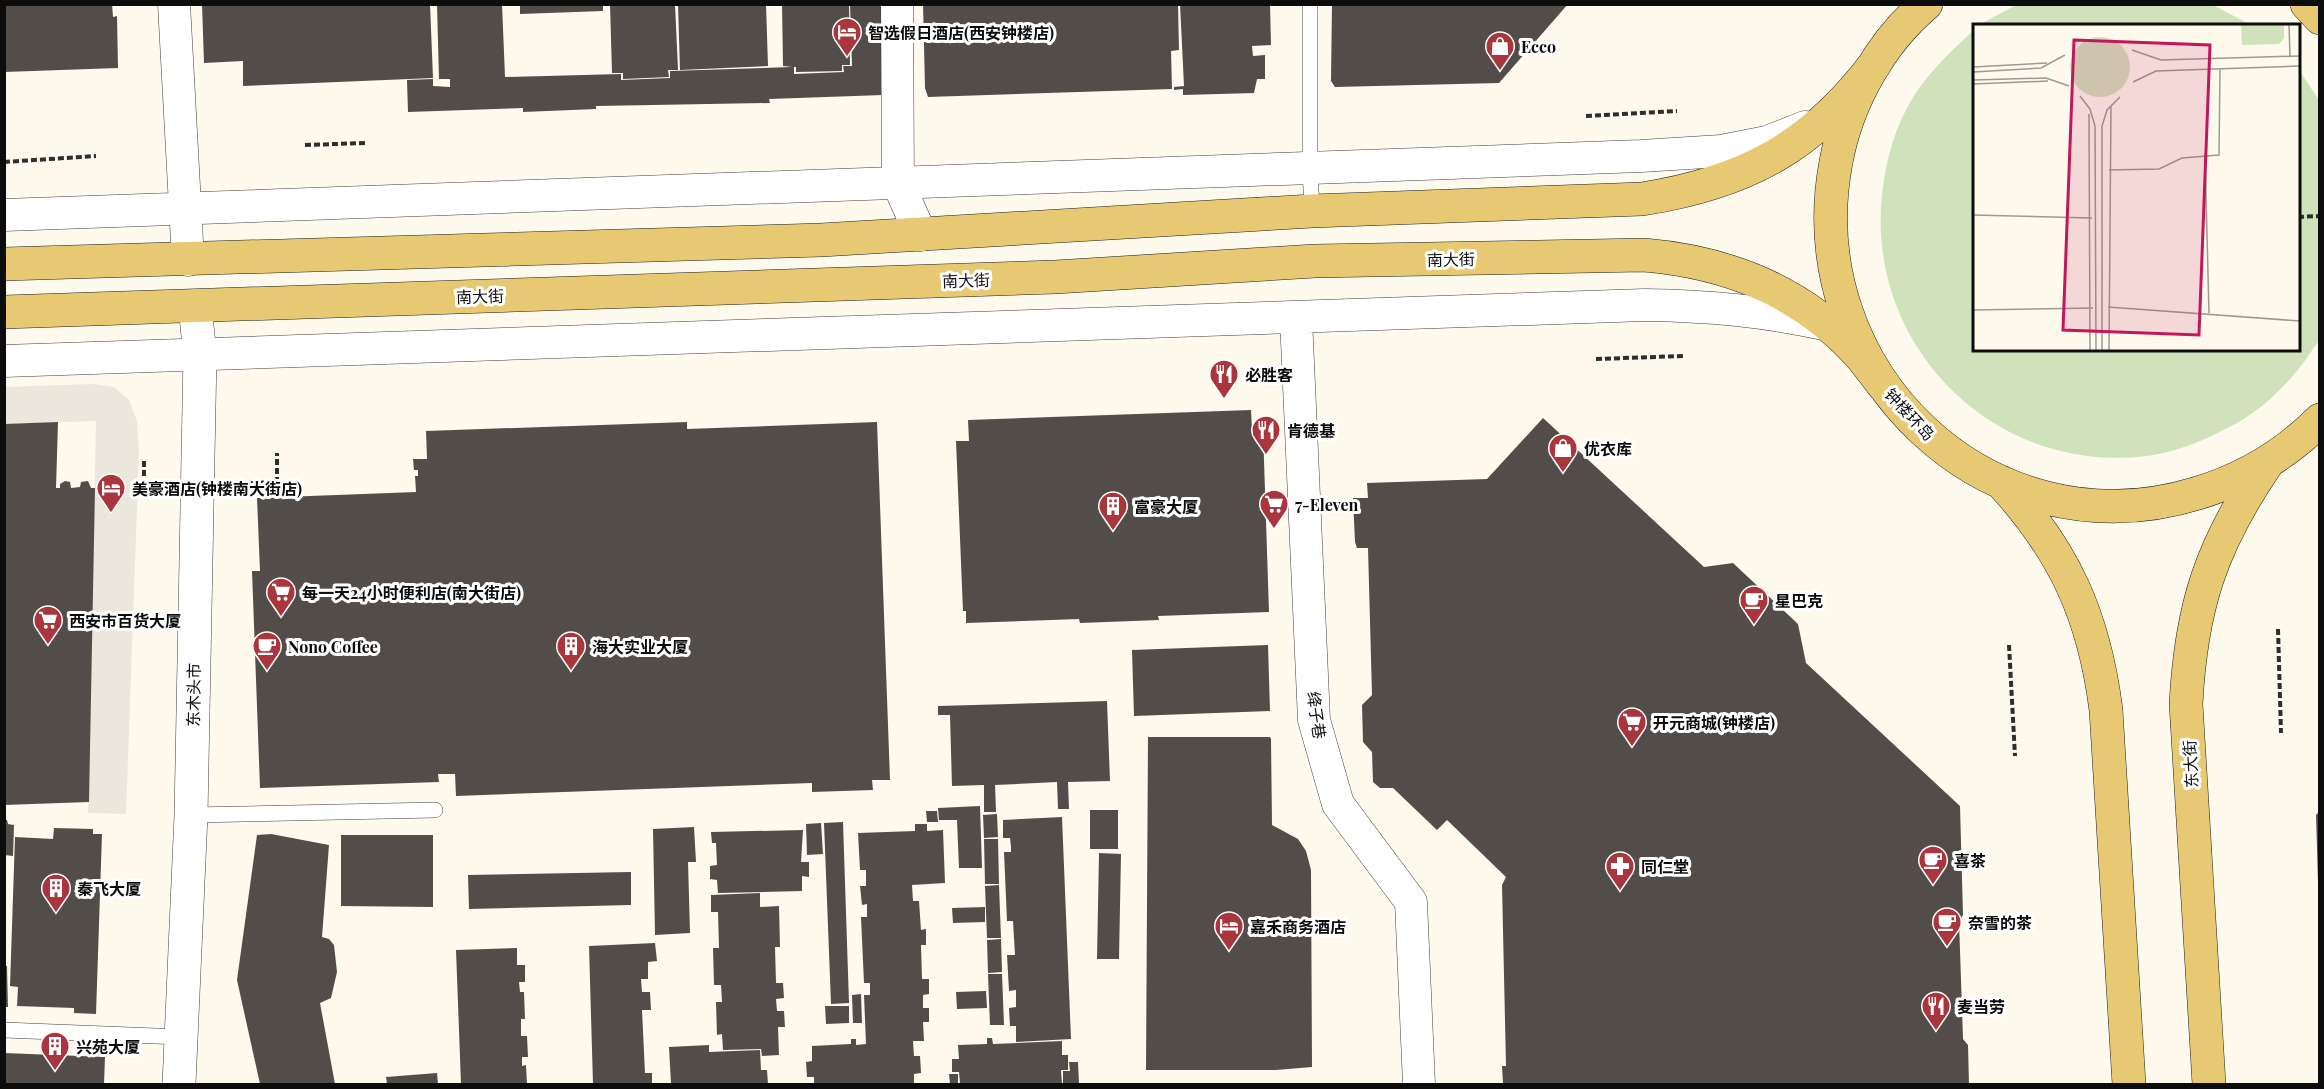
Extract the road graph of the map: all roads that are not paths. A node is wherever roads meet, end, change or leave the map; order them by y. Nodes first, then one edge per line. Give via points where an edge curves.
1 (174, 4) edge
2 (897, 4) edge
3 (1310, 4) edge
4 (1926, 4) edge
5 (2307, 4) edge
6 (2319, 18) edge
7 (1875, 64) junction
8 (1828, 118) junction
9 (1310, 168) junction
10 (898, 183) junction
11 (186, 208) junction
12 (1312, 211) junction
13 (4, 215) edge
14 (921, 235) junction
15 (188, 260) junction
16 (4, 264) edge
17 (195, 306) junction
18 (4, 312) edge
19 (1296, 318) junction
20 (1828, 325) junction
21 (200, 355) junction
22 (4, 361) edge
23 (1884, 386) junction
24 (2319, 420) edge
25 (2269, 461) junction
26 (2000, 481) junction
27 (435, 810) dead end
28 (191, 815) junction
29 (4, 1030) edge
30 (181, 1038) junction
31 (179, 1084) edge
32 (1419, 1084) edge
33 (2129, 1084) edge
34 (2209, 1084) edge

1 - 11 street
2 - 10 street
3 - 9 lane
4 - 7 main road, 钟楼环岛 via 1910,18
5 - 6 main road
7 - 8 main road
7 - 23 main road, 钟楼环岛 via 1854,101 1839,142 1830,226 1834,269 1844,310 1861,350
8 - 9 street via 1767,142 1721,151
8 - 12 main road via 1752,169 1680,193 1642,199
9 - 10 street
9 - 12 lane
10 - 11 street
10 - 14 street
11 - 13 street
11 - 15 street
12 - 14 main road
14 - 15 main road
15 - 16 main road
17 - 18 main road, 南大街
17 - 20 main road, 南大街 via 1055,277 1315,261 1644,255 1679,258 1745,276 1774,289
17 - 21 street, 东木头市
19 - 20 street via 1645,305 1735,308
19 - 21 street
19 - 32 street, 绛子巷 via 1314,720 1338,804 1411,902
20 - 23 main road, 南大街 via 1858,353
21 - 22 street
21 - 28 street, 东木头市
23 - 26 main road, 钟楼环岛 via 1907,416 1935,441 1966,464
24 - 25 main road, 钟楼环岛
25 - 26 main road, 钟楼环岛 via 2213,489 2153,504 2090,505 2059,500
25 - 34 main road, 东大街 via 2221,540 2205,583 2188,663 2186,704
26 - 33 main road via 2063,565 2078,596 2101,671
27 - 28 lane
28 - 30 street, 东木头市
29 - 30 lane
30 - 31 street, 东木头市

